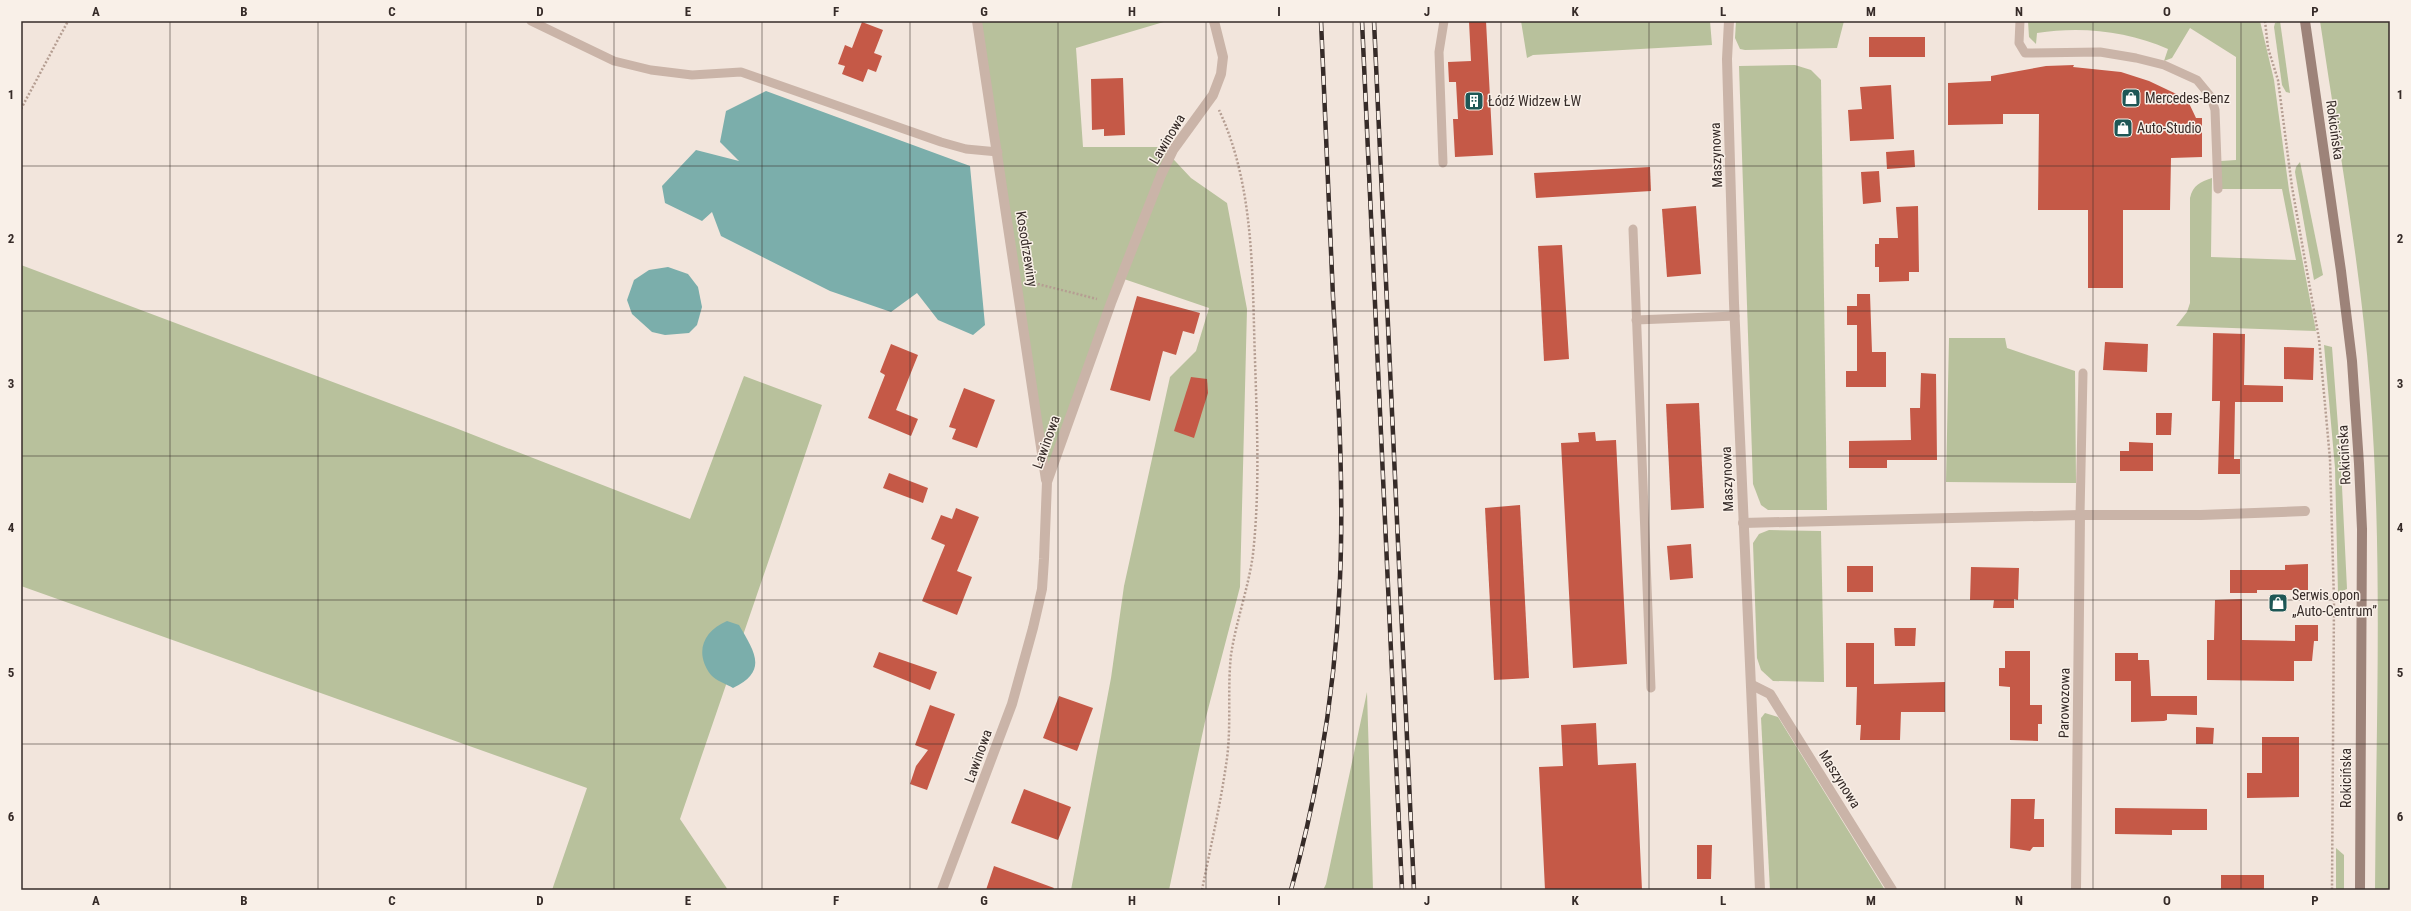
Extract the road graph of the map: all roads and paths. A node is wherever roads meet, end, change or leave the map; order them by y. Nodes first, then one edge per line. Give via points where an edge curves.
1 (68, 21) edge
2 (531, 21) edge
3 (978, 21) edge
4 (1214, 21) edge
5 (1444, 21) edge
6 (1729, 21) edge
7 (2020, 21) edge
8 (2264, 21) edge
9 (2305, 21) edge
10 (1213, 95) junction
11 (21, 109) edge
12 (998, 152) junction
13 (1443, 164) dead end
14 (2218, 189) dead end
15 (1633, 229) dead end
16 (1017, 279) junction
17 (1111, 303) junction
18 (1735, 316) junction
19 (1636, 320) junction
20 (2083, 373) dead end
21 (1047, 482) junction
22 (2305, 511) dead end
23 (2080, 515) junction
24 (1743, 523) junction
25 (1752, 685) junction
26 (1651, 688) dead end
27 (942, 890) edge
28 (1202, 890) edge
29 (1760, 890) edge
30 (1892, 890) edge
31 (2076, 890) edge
32 (2332, 890) edge
33 (2360, 890) edge

1 - 11 path
2 - 12 lane via 614,61 650,70 692,75 741,72 941,142 966,149
3 - 12 street, Kosodrzewiny
4 - 10 street, Lawinowa via 1223,57 1221,74
5 - 13 lane via 1439,52
6 - 18 street, Maszynowa via 1727,59
7 - 14 lane via 2019,43 2025,53 2100,52 2164,65 2197,80 2211,97 2215,110
8 - 32 path via 2268,48 2278,80 2292,187 2319,339 2330,459 2334,600
9 - 33 main road, Rokicińska via 2352,361 2359,464 2362,529
10 - 17 street, Lawinowa via 1173,150
10 - 28 path via 1226,124 1246,202 1252,257 1258,481 1252,556 1231,658 1231,714 1226,765
12 - 16 street, Kosodrzewiny
15 - 19 lane
16 - 17 path
16 - 21 street, Kosodrzewiny
17 - 21 street, Lawinowa
18 - 19 lane
18 - 24 street, Maszynowa
19 - 26 lane
20 - 23 lane
21 - 27 street, Lawinowa via 1042,589 1033,628 1012,704
22 - 23 street via 2201,515
23 - 24 street
23 - 31 street, Parowozowa
24 - 25 street, Maszynowa
25 - 29 street
25 - 30 street, Maszynowa via 1770,694

